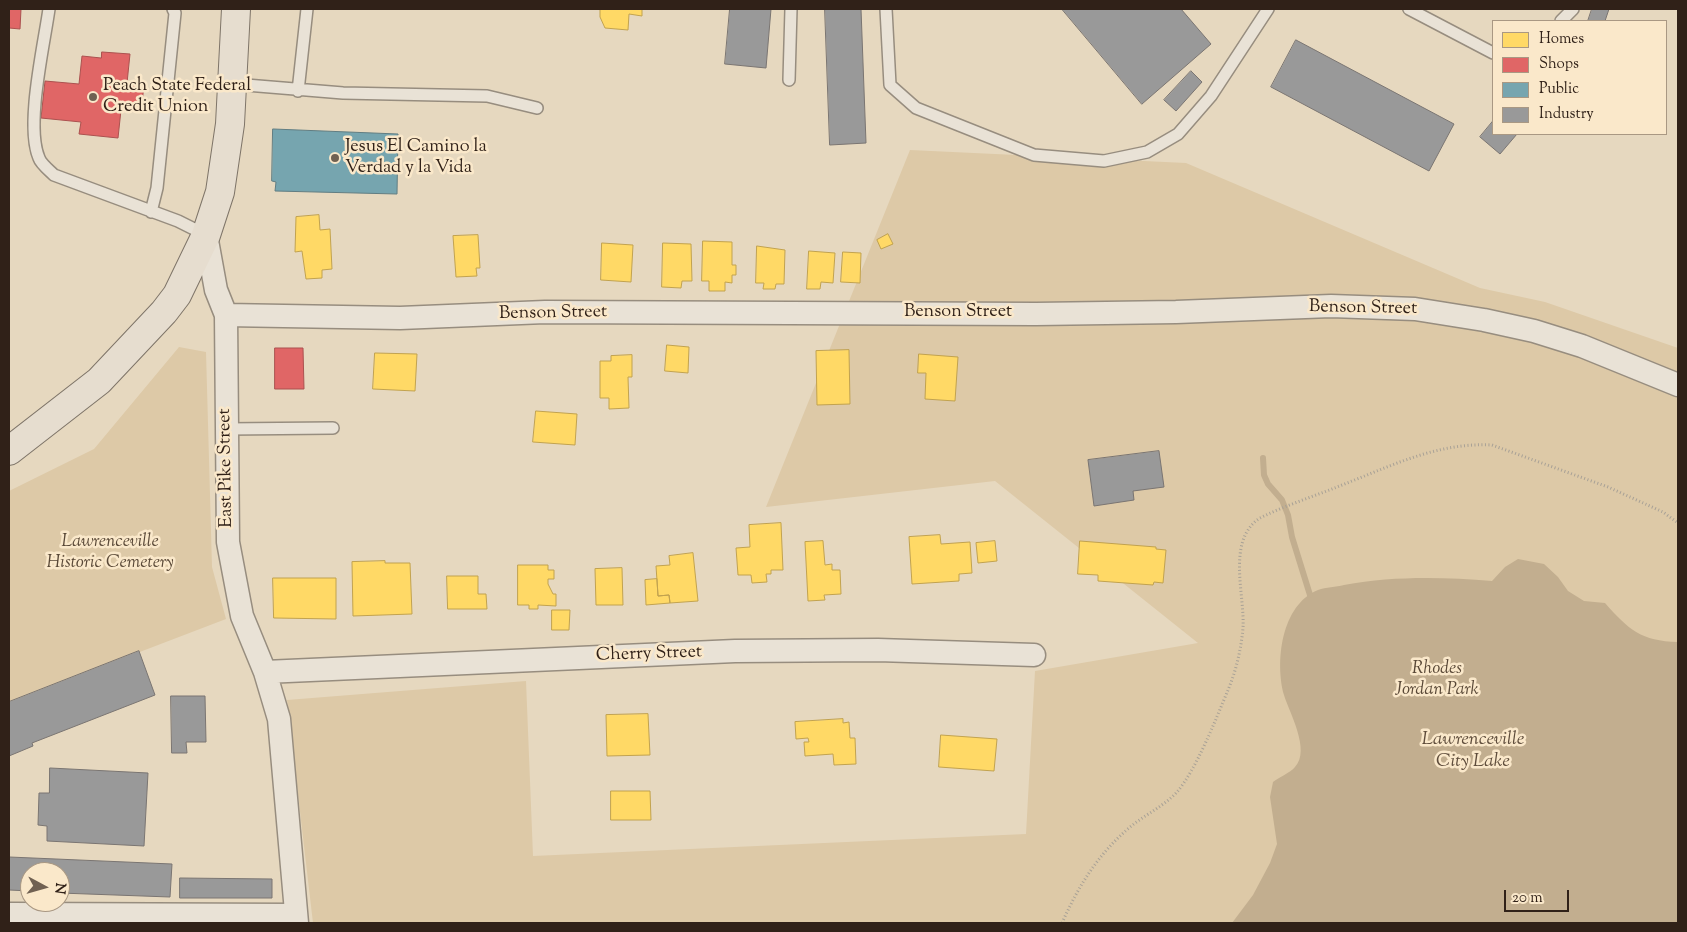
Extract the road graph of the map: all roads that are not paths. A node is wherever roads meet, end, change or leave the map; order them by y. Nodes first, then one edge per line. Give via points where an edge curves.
1 (49, 9) edge
2 (173, 9) edge
3 (236, 9) edge
4 (307, 9) edge
5 (791, 9) edge
6 (886, 9) edge
7 (1268, 9) edge
8 (1409, 9) edge
9 (1573, 9) edge
10 (1562, 20) edge
11 (1492, 51) edge
12 (789, 80) dead end
13 (234, 84) junction
14 (298, 91) junction
15 (537, 108) dead end
16 (151, 212) junction
17 (206, 235) junction
18 (226, 315) junction
19 (1678, 385) edge
20 (333, 428) dead end
21 (227, 429) junction
22 (9, 451) edge
23 (1034, 655) dead end
24 (265, 672) junction
25 (9, 914) edge
26 (297, 919) edge

1 - 16 lane via 34,115 34,142 39,160 54,175
2 - 16 lane via 157,188
3 - 13 main road, East Pike Street
4 - 14 lane
5 - 12 lane
6 - 7 lane via 890,85 916,108 1034,155 1104,161 1147,152 1178,134 1211,96
8 - 11 lane
9 - 10 lane
13 - 14 lane
13 - 17 main road, East Pike Street via 220,192
14 - 15 lane via 487,96
16 - 17 lane
17 - 18 street, East Pike Street via 216,290
17 - 22 main road via 177,295 164,312 98,381
18 - 19 street, Benson Street via 400,318 545,312 1045,314 1331,306 1414,309 1534,331 1582,346
18 - 21 street, East Pike Street
20 - 21 lane
21 - 24 street, East Pike Street via 228,542 233,579 242,616
23 - 24 street, Cherry Street via 878,650 735,651
24 - 26 street, East Pike Street via 279,719
25 - 26 street

